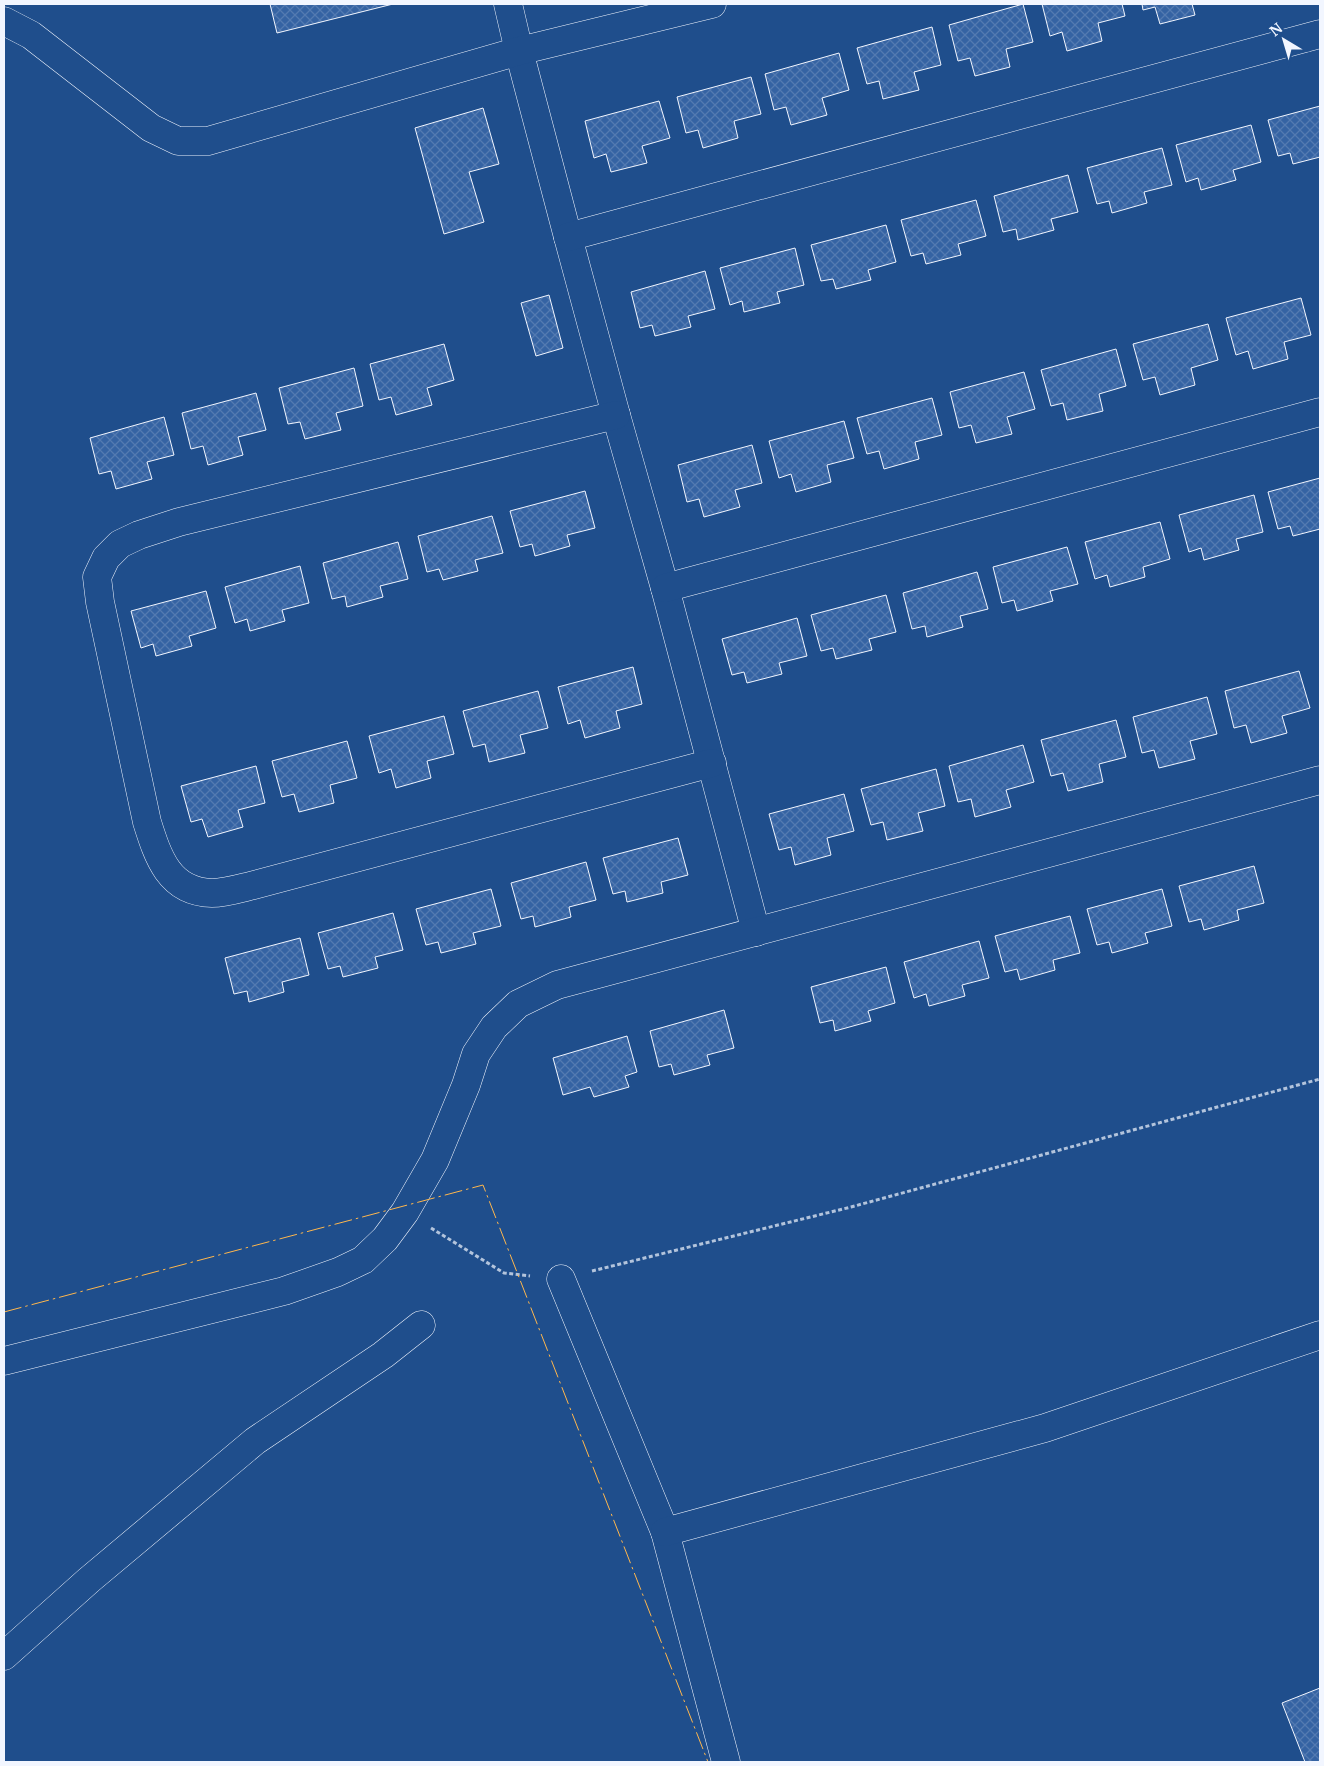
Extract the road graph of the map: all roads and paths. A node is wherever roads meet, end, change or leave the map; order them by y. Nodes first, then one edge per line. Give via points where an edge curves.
1 (508, 4) edge
2 (712, 4) edge
3 (4, 20) edge
4 (1320, 34) edge
5 (519, 51) junction
6 (568, 237) junction
7 (1320, 412) edge
8 (616, 415) junction
9 (665, 588) junction
10 (712, 762) junction
11 (1320, 780) edge
12 (756, 932) junction
13 (1320, 1079) edge
14 (405, 1212) junction
15 (561, 1278) junction
16 (421, 1325) dead end
17 (1320, 1335) edge
18 (4, 1361) edge
19 (665, 1532) junction
20 (4, 1656) edge
21 (726, 1762) edge

1 - 5 street
2 - 5 street
3 - 5 street via 31,35 151,128 178,141 208,141
4 - 6 street
5 - 6 street
6 - 8 street
7 - 9 street
8 - 9 street
8 - 10 street via 178,522 120,544 106,558 97,577 147,822 157,853 171,875 187,888 212,893 250,886
9 - 10 street
10 - 12 street
11 - 12 street
12 - 14 street via 558,985 518,1004 494,1027 476,1054 435,1160
13 - 15 path via 850,1207
14 - 15 path via 504,1273
14 - 18 street via 385,1239 363,1260 312,1283
15 - 19 street
16 - 20 street via 383,1355 255,1442
17 - 19 street via 1045,1428
19 - 21 street

